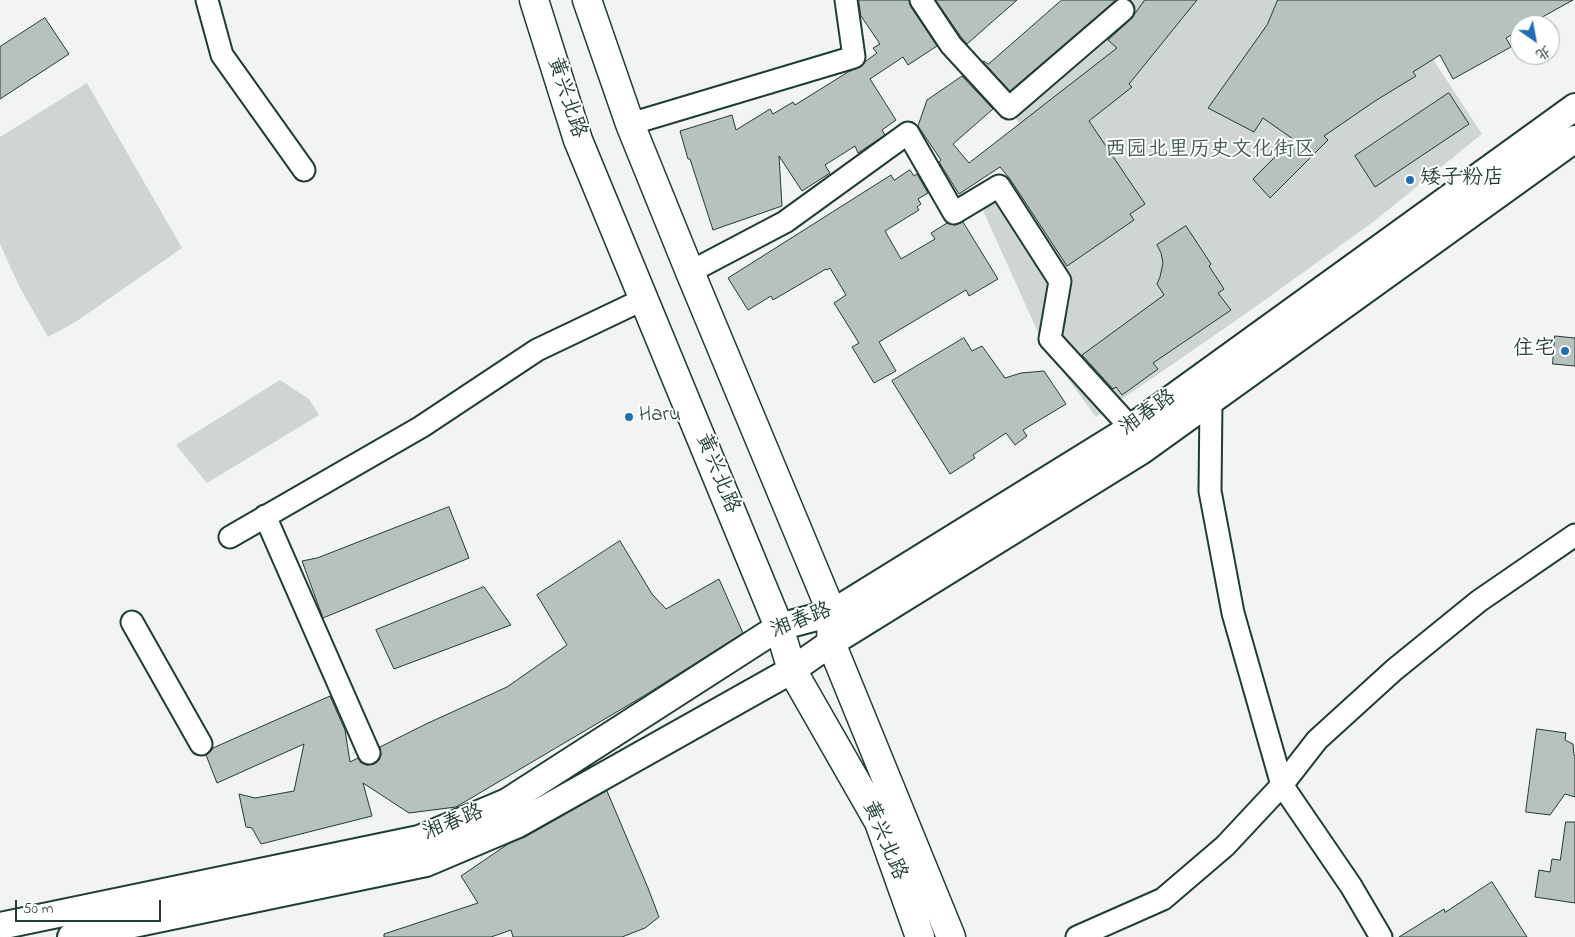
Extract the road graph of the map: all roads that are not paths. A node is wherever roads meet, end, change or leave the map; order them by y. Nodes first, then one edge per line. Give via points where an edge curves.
1 (207, 0) edge
2 (534, 0) edge
3 (587, 0) edge
4 (846, 0) edge
5 (921, 0) edge
6 (1123, 10) dead end
7 (1575, 107) edge
8 (630, 124) junction
9 (1575, 139) edge
10 (304, 170) dead end
11 (690, 272) junction
12 (644, 299) junction
13 (1211, 400) junction
14 (1130, 428) junction
15 (265, 516) junction
16 (1575, 535) edge
17 (230, 537) dead end
18 (832, 613) junction
19 (132, 622) dead end
20 (779, 626) junction
21 (831, 643) junction
22 (792, 670) junction
23 (201, 744) dead end
24 (369, 753) dead end
25 (1282, 785) junction
26 (0, 926) edge
27 (71, 937) edge
28 (920, 937) edge
29 (952, 937) edge
30 (1077, 937) edge
31 (1381, 937) edge

1 - 10 street via 222,55
2 - 12 main road, 黄兴北路 via 578,140
3 - 8 main road, 黄兴北路
4 - 8 street via 854,57
5 - 6 street via 951,45 1010,108
7 - 14 street, 湘春路
8 - 11 main road, 黄兴北路
9 - 13 street, 湘春路
11 - 14 street via 785,222 908,133 954,213 999,186 1060,281 1050,339
11 - 18 main road, 黄兴北路
12 - 15 street via 537,350 421,427
12 - 20 main road, 黄兴北路
13 - 21 street, 湘春路 via 1141,451
13 - 25 street via 1210,491 1233,613
14 - 18 street, 湘春路
15 - 17 street
15 - 24 street
16 - 25 street via 1479,601 1394,670 1317,740
18 - 20 street, 湘春路
18 - 21 main road, 黄兴北路
19 - 23 street
20 - 22 main road, 黄兴北路
20 - 26 street, 湘春路 via 507,802 419,839
21 - 22 street, 湘春路
21 - 29 main road, 黄兴北路
22 - 27 street, 湘春路 via 518,824 426,863
22 - 28 main road, 黄兴北路 via 879,822
25 - 30 street via 1225,846 1163,899
25 - 31 street

